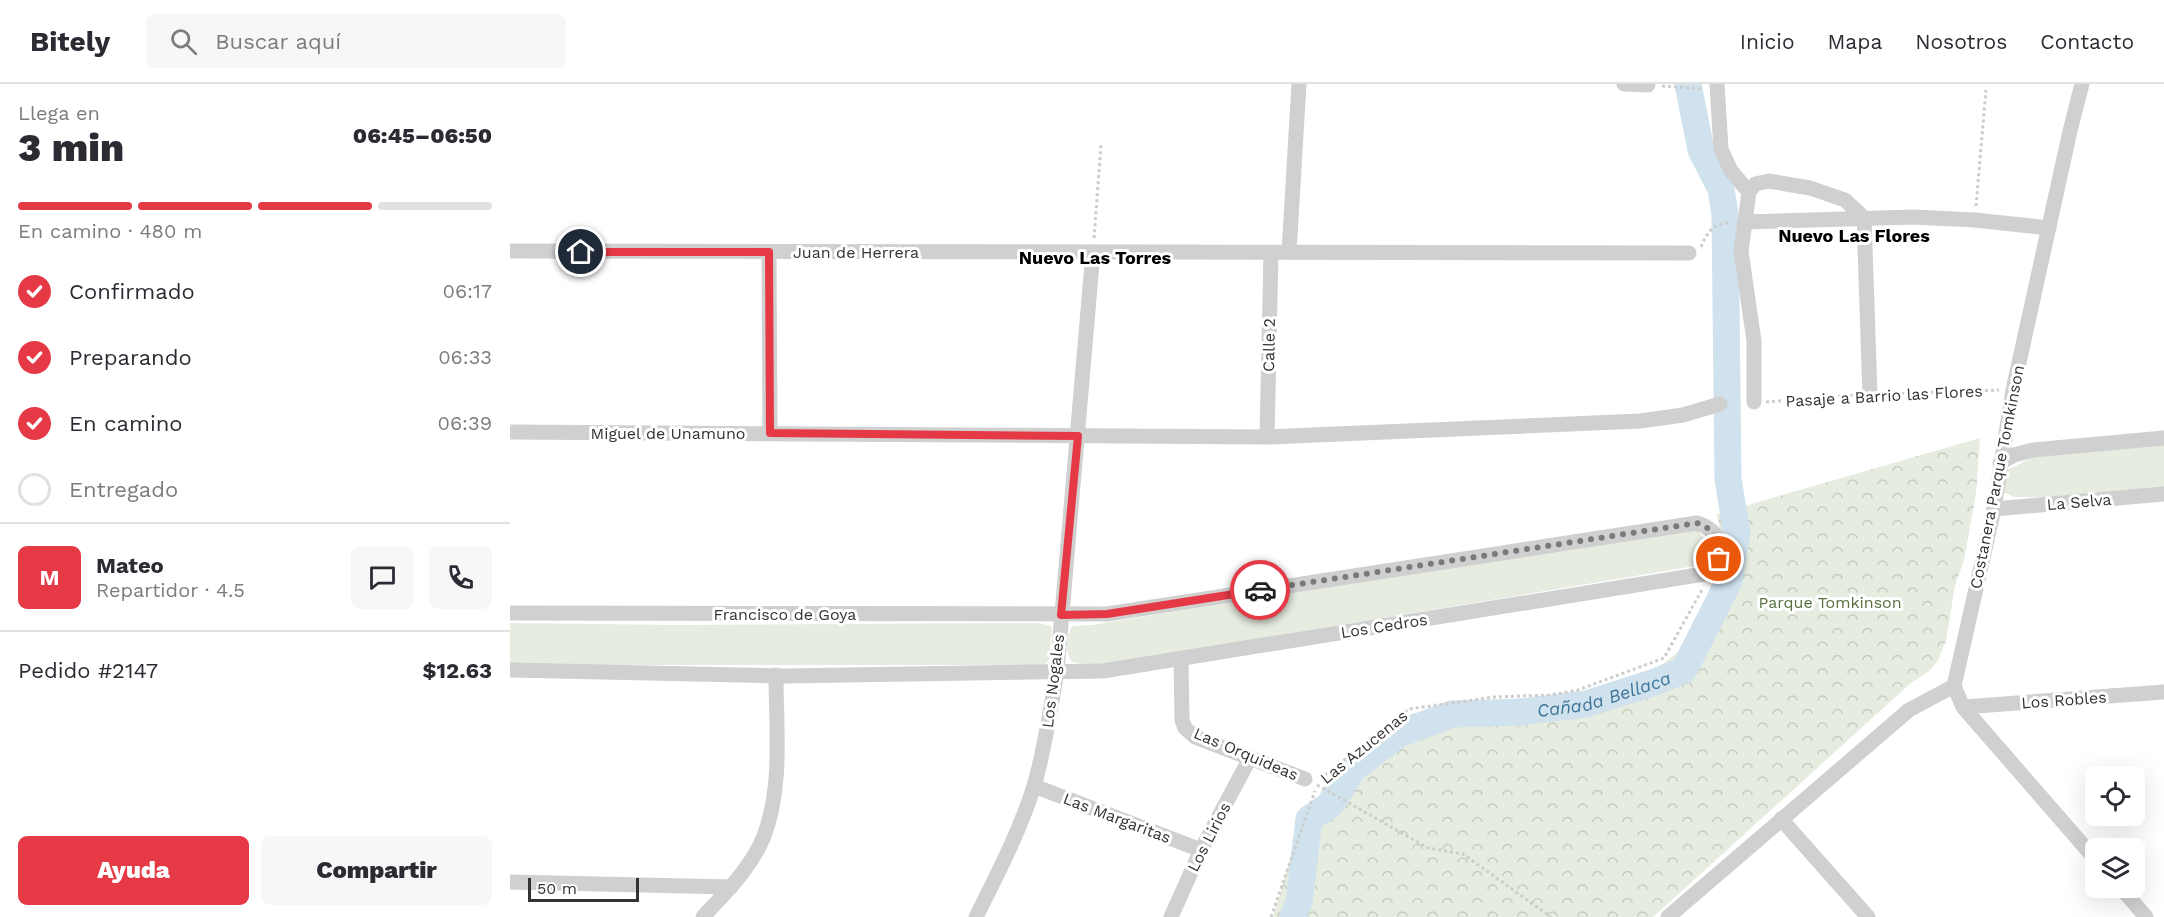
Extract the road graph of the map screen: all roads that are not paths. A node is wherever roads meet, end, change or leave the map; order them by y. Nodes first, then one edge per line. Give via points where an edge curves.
1 (1299, 84) edge
2 (1624, 84) edge
3 (1717, 84) edge
4 (2082, 84) edge
5 (1655, 86) edge
6 (1749, 192) junction
7 (1864, 219) junction
8 (1744, 222) junction
9 (2049, 228) junction
10 (510, 251) edge
11 (769, 252) junction
12 (1094, 252) junction
13 (1289, 252) junction
14 (1272, 253) junction
15 (1689, 253) road end
16 (1870, 394) road end
17 (1754, 402) road end
18 (1720, 404) dead end
19 (510, 432) edge
20 (770, 433) junction
21 (1078, 436) junction
22 (1267, 437) junction
23 (2164, 438) edge
24 (2000, 463) junction
25 (2164, 494) edge
26 (1994, 509) junction
27 (1710, 573) joint
28 (510, 613) edge
29 (1061, 615) junction
30 (1181, 658) junction
31 (510, 670) edge
32 (1057, 672) junction
33 (776, 675) junction
34 (1954, 686) junction
35 (2164, 692) edge
36 (1963, 707) junction
37 (1250, 758) junction
38 (1311, 782) road end
39 (1034, 786) junction
40 (1781, 819) junction
41 (2085, 847) edge
42 (1201, 850) junction
43 (510, 882) edge
44 (731, 887) junction
45 (2130, 898) edge
46 (703, 917) edge
47 (976, 917) edge
48 (1171, 917) edge
49 (1668, 917) edge
50 (1868, 917) edge
51 (2146, 917) edge

1 - 13 street
2 - 5 street
3 - 6 street via 1721,149 1731,171
4 - 9 street, Costanera Parque Tomkinson
6 - 7 street via 1755,184 1769,181 1810,188 1845,200
6 - 8 street
7 - 8 street
7 - 9 street via 1975,220
7 - 16 street
8 - 17 street via 1741,252 1754,341
9 - 24 street, Costanera Parque Tomkinson
10 - 11 street, Juan de Herrera
11 - 12 street, Juan de Herrera
11 - 20 street
12 - 14 street, Juan de Herrera
12 - 21 street, Los Nogales
13 - 14 street, Juan de Herrera
13 - 15 street, Juan de Herrera
14 - 22 street, Calle 2
18 - 22 street, Miguel de Unamuno via 1683,415 1640,421
19 - 20 street, Miguel de Unamuno
20 - 21 street, Miguel de Unamuno
21 - 22 street, Miguel de Unamuno
21 - 29 street, Los Nogales
23 - 24 street via 2033,450
24 - 26 street, Costanera Parque Tomkinson
25 - 26 street, La Selva
26 - 34 street, Costanera Parque Tomkinson
27 - 29 street, Francisco de Goya via 1721,551 1712,531 1697,523 1107,614
27 - 30 street, Los Cedros
28 - 29 street, Francisco de Goya
29 - 32 street, Los Nogales
30 - 32 street, Los Cedros via 1103,670
30 - 37 street, Las Orquideas via 1185,728 1195,737
31 - 33 street
32 - 33 street
32 - 39 street, Los Nogales
33 - 44 street via 777,750 771,810 764,837
34 - 36 street
34 - 40 street via 1909,710
35 - 36 street, Los Robles
36 - 41 street
37 - 38 street, Las Orquideas
37 - 42 street, Los Lirios
39 - 42 street, Las Margaritas
39 - 47 street, Los Nogales
40 - 49 street
40 - 50 street
42 - 48 street, Los Lirios
43 - 44 street
44 - 46 street
45 - 51 street

